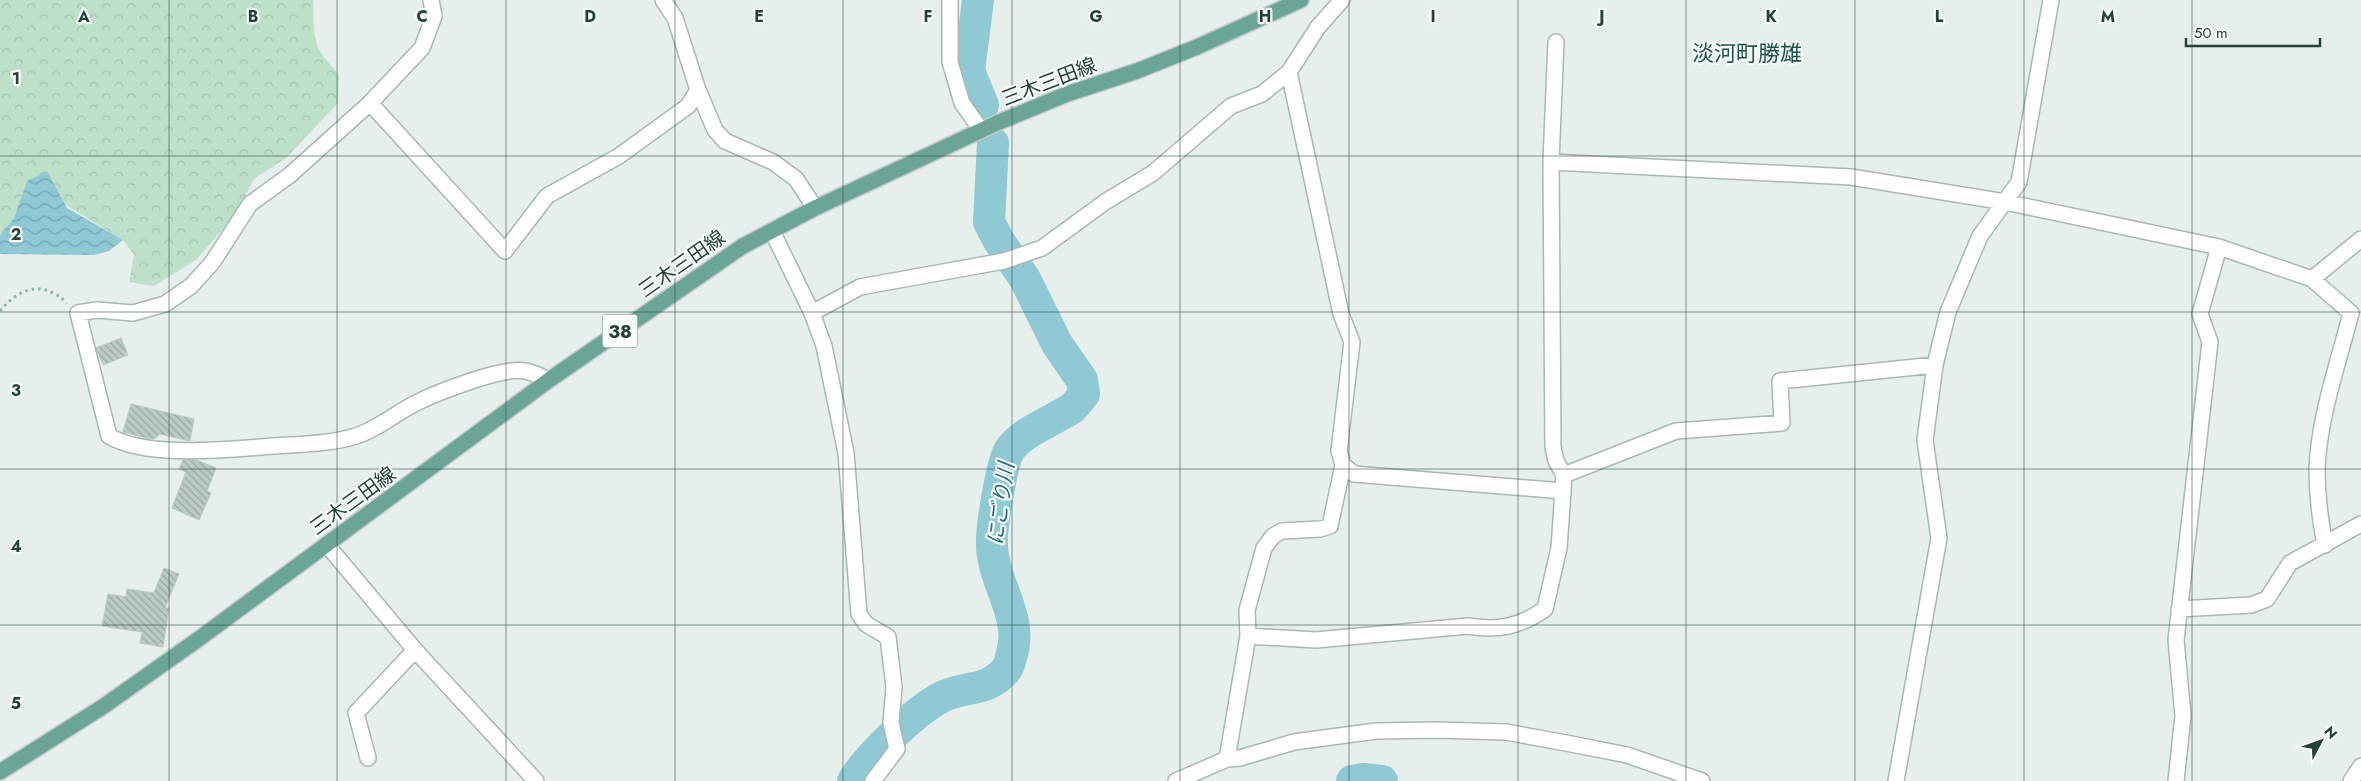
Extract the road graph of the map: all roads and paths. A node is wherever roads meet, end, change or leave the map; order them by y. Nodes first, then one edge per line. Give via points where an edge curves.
1 (431, 0) edge
2 (664, 0) edge
3 (950, 0) edge
4 (1301, 0) edge
5 (1342, 0) edge
6 (2051, 0) edge
7 (1556, 42) dead end
8 (1289, 72) junction
9 (698, 90) junction
10 (370, 103) junction
11 (981, 130) junction
12 (1551, 162) junction
13 (2004, 202) junction
14 (815, 208) junction
15 (772, 232) junction
16 (2361, 239) edge
17 (2219, 247) junction
18 (2312, 279) junction
19 (0, 311) edge
20 (78, 313) junction
21 (812, 313) junction
22 (1934, 365) junction
23 (549, 380) junction
24 (1343, 465) junction
25 (1564, 475) junction
26 (1563, 492) junction
27 (2361, 524) edge
28 (327, 545) junction
29 (2325, 545) junction
30 (2179, 609) junction
31 (1248, 636) junction
32 (415, 650) junction
33 (368, 758) dead end
34 (1227, 759) junction
35 (2361, 766) edge
36 (0, 772) edge
37 (536, 781) edge
38 (873, 781) edge
39 (1176, 781) edge
40 (1702, 781) edge
41 (1896, 781) edge
42 (2176, 781) edge
43 (2351, 781) edge

1 - 10 street via 434,16 422,48
2 - 9 street via 675,18
3 - 11 street via 950,62 962,103
4 - 11 main road, 三木三田線 / 38 via 1197,47 1067,94
5 - 8 street via 1318,27
6 - 13 street via 2018,182
7 - 12 street
8 - 21 street via 1262,94 1232,106 1153,173 1105,202 1042,248 1004,261 860,287
8 - 24 street via 1341,314 1352,342 1339,451
9 - 10 street via 688,106 619,156 547,196 505,251
9 - 14 street via 708,117 725,141 773,162 796,179
10 - 20 street via 290,175 250,204 212,263 191,286 165,304 133,313 97,310
11 - 14 main road, 三木三田線 / 38
12 - 13 street via 1851,177
12 - 25 street via 1553,447
13 - 17 street
13 - 22 street via 1980,236 1948,312
14 - 15 main road, 三木三田線 / 38
15 - 21 street
15 - 23 main road, 三木三田線 / 38 via 743,246
16 - 18 street
17 - 18 street
17 - 30 street via 2200,314 2210,342
18 - 29 street via 2351,313 2326,409 2317,468 2319,516
19 - 20 path via 24,291 43,288 57,294
20 - 23 street via 109,436 154,449 210,450 333,442 380,426 416,403 482,377 523,370
21 - 38 street via 824,346 846,453 859,614 866,624 888,636 894,687 892,723 897,749
22 - 25 street via 1780,381 1782,422 1676,430
22 - 41 street via 1924,440 1939,538
23 - 28 main road, 三木三田線 / 38
24 - 26 street via 1354,474
24 - 31 street via 1330,526 1282,531 1273,536 1264,548 1247,610
25 - 26 street
26 - 31 street via 1559,548 1545,609 1528,621 1490,630 1468,626 1316,640
27 - 29 street
28 - 32 street
28 - 36 main road, 三木三田線 / 38 via 112,700
29 - 30 street via 2290,563 2266,599 2251,605
30 - 42 street via 2176,640 2183,716
31 - 34 street
32 - 33 street via 356,713
32 - 37 street
34 - 39 street
34 - 40 street via 1294,742 1376,730 1506,732 1627,755
35 - 43 street

